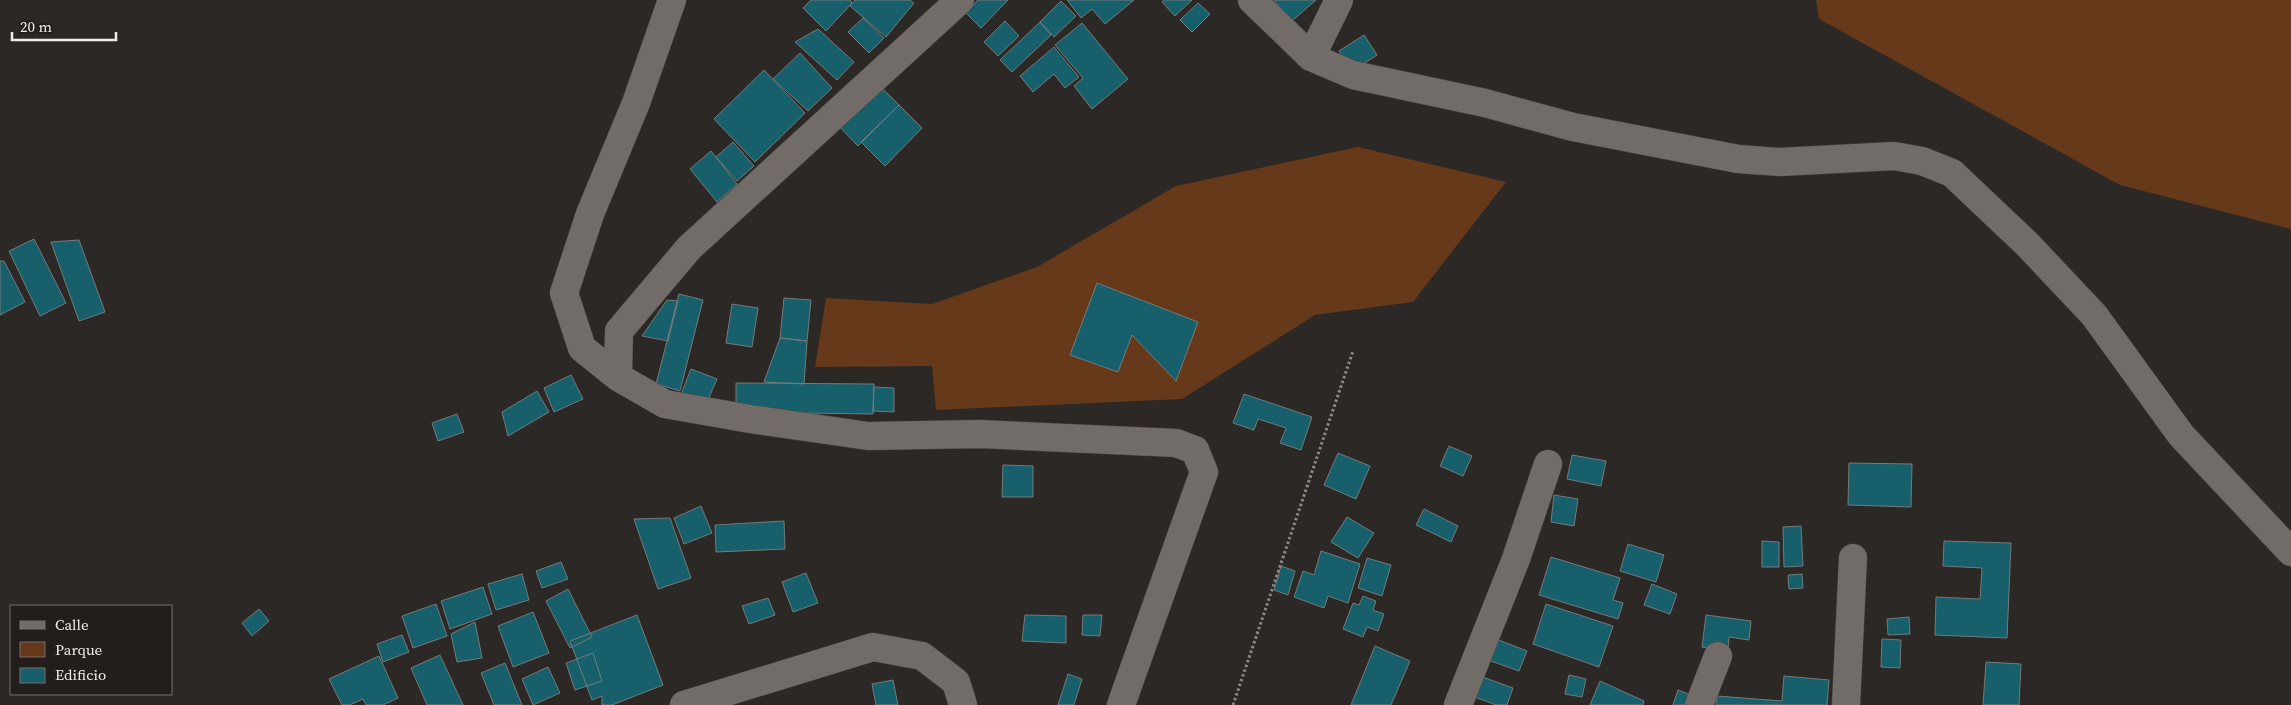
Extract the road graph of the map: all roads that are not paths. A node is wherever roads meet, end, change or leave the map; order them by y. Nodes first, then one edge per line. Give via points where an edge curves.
1 (672, 0) edge
2 (960, 0) edge
3 (1252, 0) edge
4 (1339, 0) edge
5 (1311, 56) junction
6 (618, 376) junction
7 (1548, 464) dead end
8 (2291, 552) edge
9 (1853, 558) dead end
10 (1718, 656) dead end
11 (684, 705) edge
12 (964, 705) edge
13 (1121, 705) edge
14 (1458, 705) edge
15 (1699, 705) edge
16 (1846, 705) edge

1 - 6 street via 636,103 590,214 564,293 582,348
2 - 6 street via 690,248 619,331
3 - 5 street
4 - 5 street
5 - 8 street via 1353,75 1486,103 1573,126 1738,159 1780,162 1894,156 1922,161 1952,173 2028,244 2094,315 2182,435
6 - 13 street via 665,404 868,436 980,434 1176,443 1195,450 1204,472
7 - 14 street via 1516,559
9 - 16 street
10 - 15 street
11 - 12 street via 873,647 922,656 956,682

